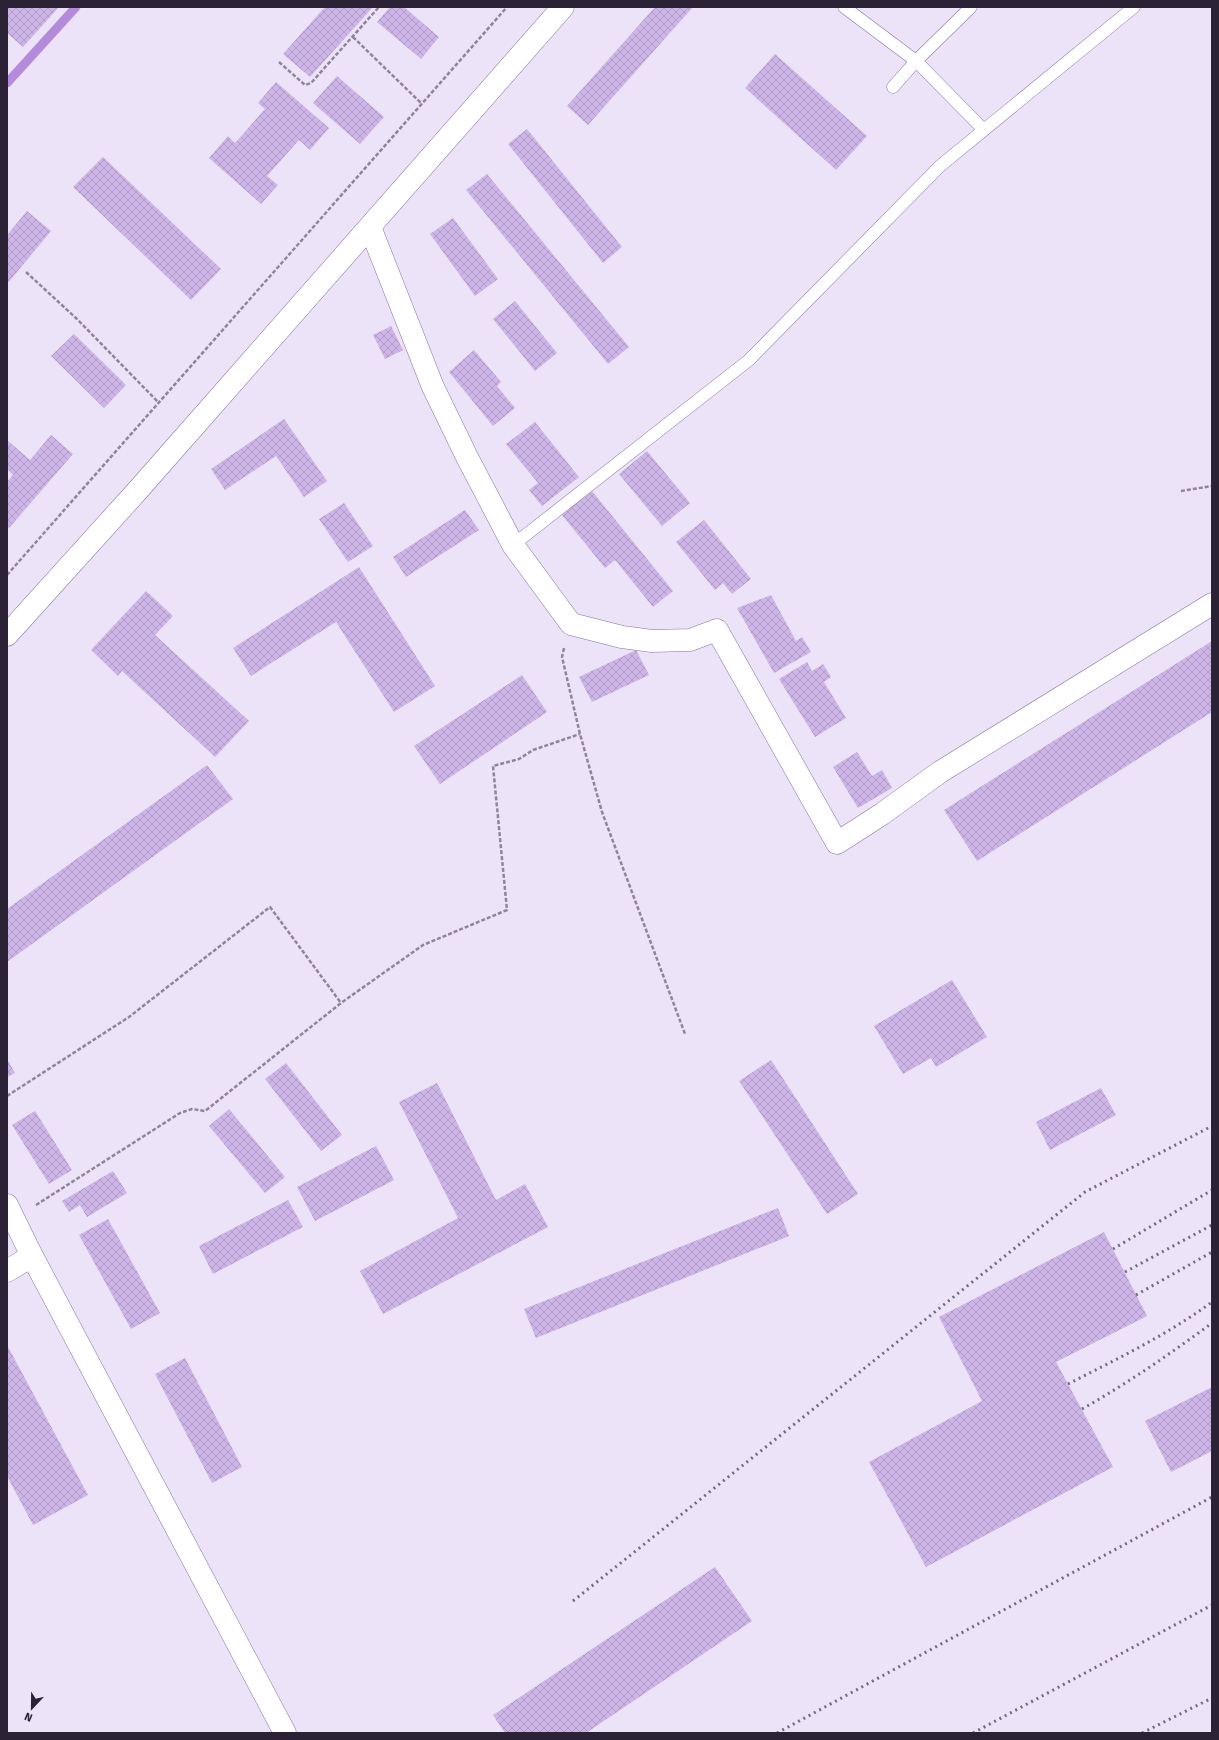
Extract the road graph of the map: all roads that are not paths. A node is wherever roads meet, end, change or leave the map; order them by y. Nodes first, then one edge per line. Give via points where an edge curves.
1 (563, 7) edge
2 (844, 7) edge
3 (971, 7) edge
4 (1134, 7) edge
5 (916, 60) junction
6 (893, 87) dead end
7 (984, 130) junction
8 (370, 226) junction
9 (513, 545) junction
10 (1212, 604) edge
11 (7, 635) edge
12 (10, 1212) edge
13 (32, 1256) junction
14 (7, 1271) edge
15 (285, 1733) edge

1 - 8 street
2 - 5 lane
3 - 5 lane
4 - 7 lane
5 - 6 lane
5 - 7 lane
7 - 9 lane via 940,166 748,360
8 - 9 street via 439,400
8 - 11 street
9 - 10 street via 571,624 622,637 652,641 690,640 717,630 837,844 940,772
12 - 13 street
13 - 14 street
13 - 15 street

